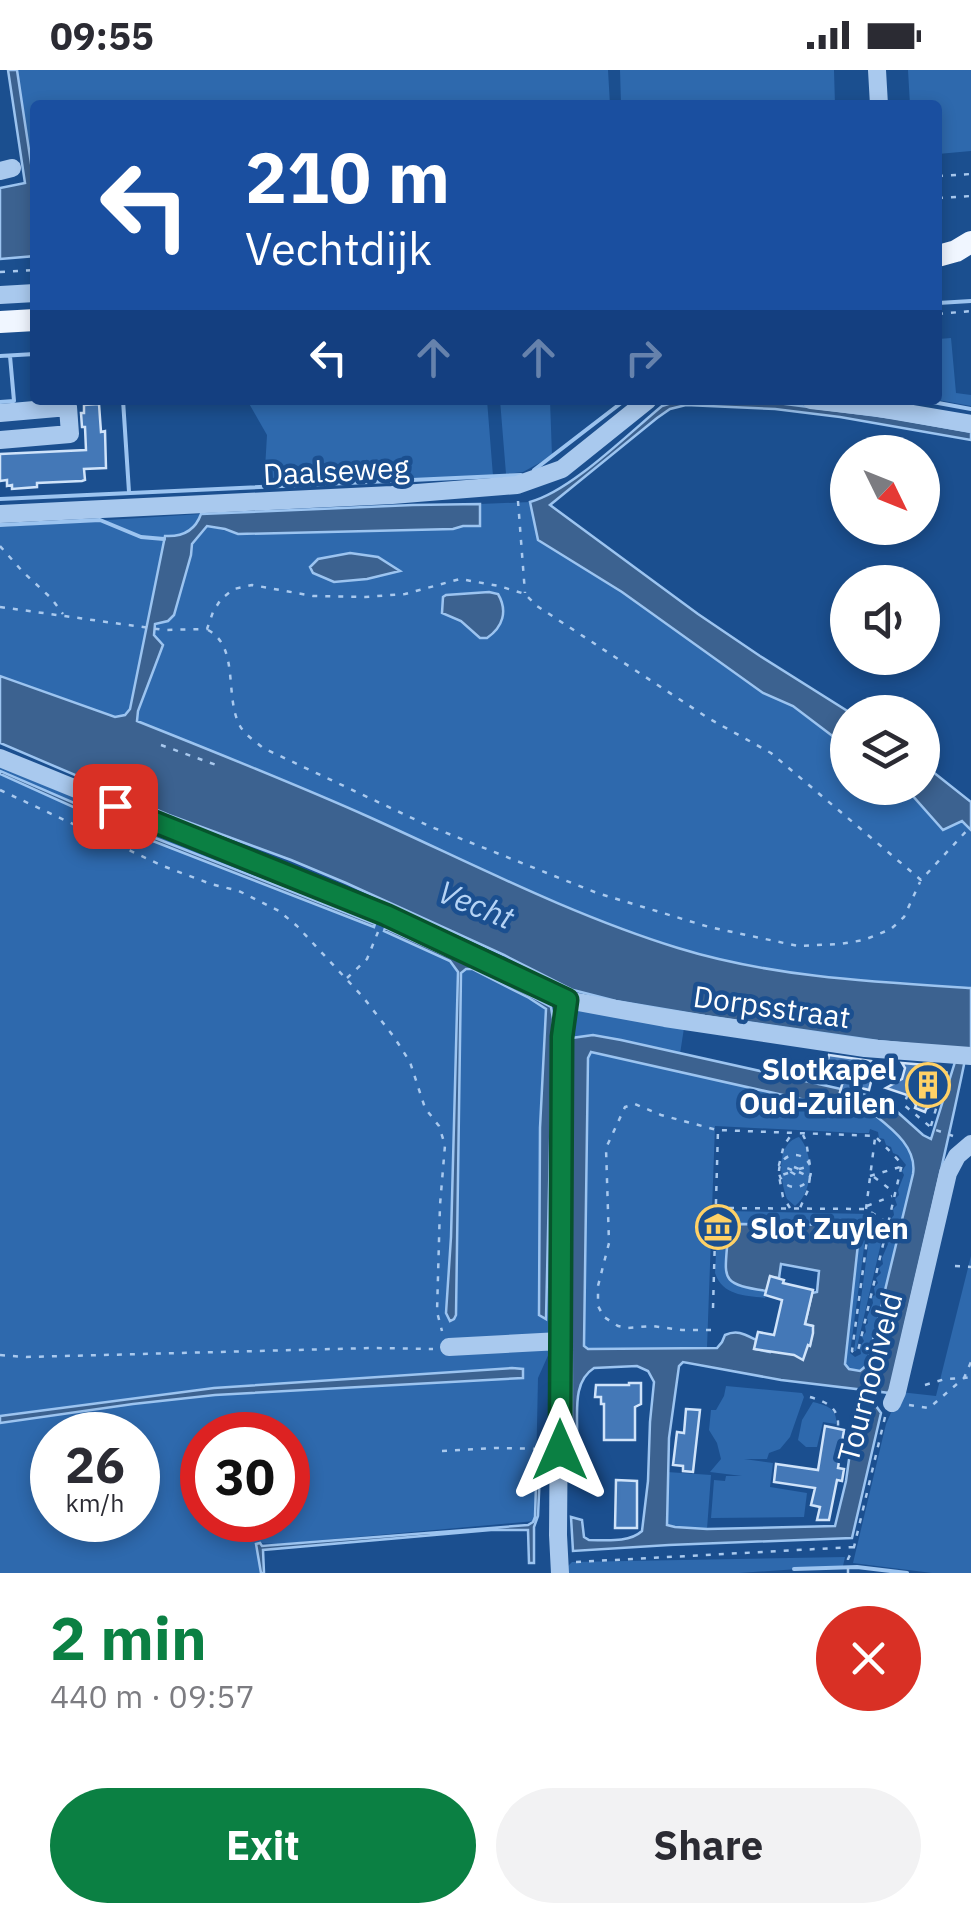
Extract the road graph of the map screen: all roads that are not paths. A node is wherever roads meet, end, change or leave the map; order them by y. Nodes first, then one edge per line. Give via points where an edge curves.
1 (877, 70) edge
2 (878, 100) edge
3 (971, 242) edge
4 (971, 254) edge
5 (942, 255) edge
6 (942, 266) edge
7 (30, 293) edge
8 (0, 295) edge
9 (30, 320) edge
10 (0, 322) edge
11 (642, 405) edge
12 (855, 405) edge
13 (0, 412) edge
14 (971, 424) edge
15 (0, 440) edge
16 (0, 514) edge
17 (0, 758) edge
18 (567, 1000) junction
19 (959, 1056) edge
20 (971, 1144) edge
21 (560, 1341) junction
22 (449, 1347) road end
23 (892, 1403) road end
24 (561, 1568) edge

1 - 2 street
3 - 5 main road
4 - 6 main road
7 - 8 street
9 - 10 main road
11 - 16 street, Daalseweg via 562,469 516,485
12 - 14 street
13 - 15 street via 68,408 70,434
17 - 18 street, Dorpsstraat via 386,915
18 - 19 street, Dorpsstraat via 810,1040
18 - 21 street
20 - 23 street, Tournooiveld via 948,1172
21 - 22 street
21 - 24 street

